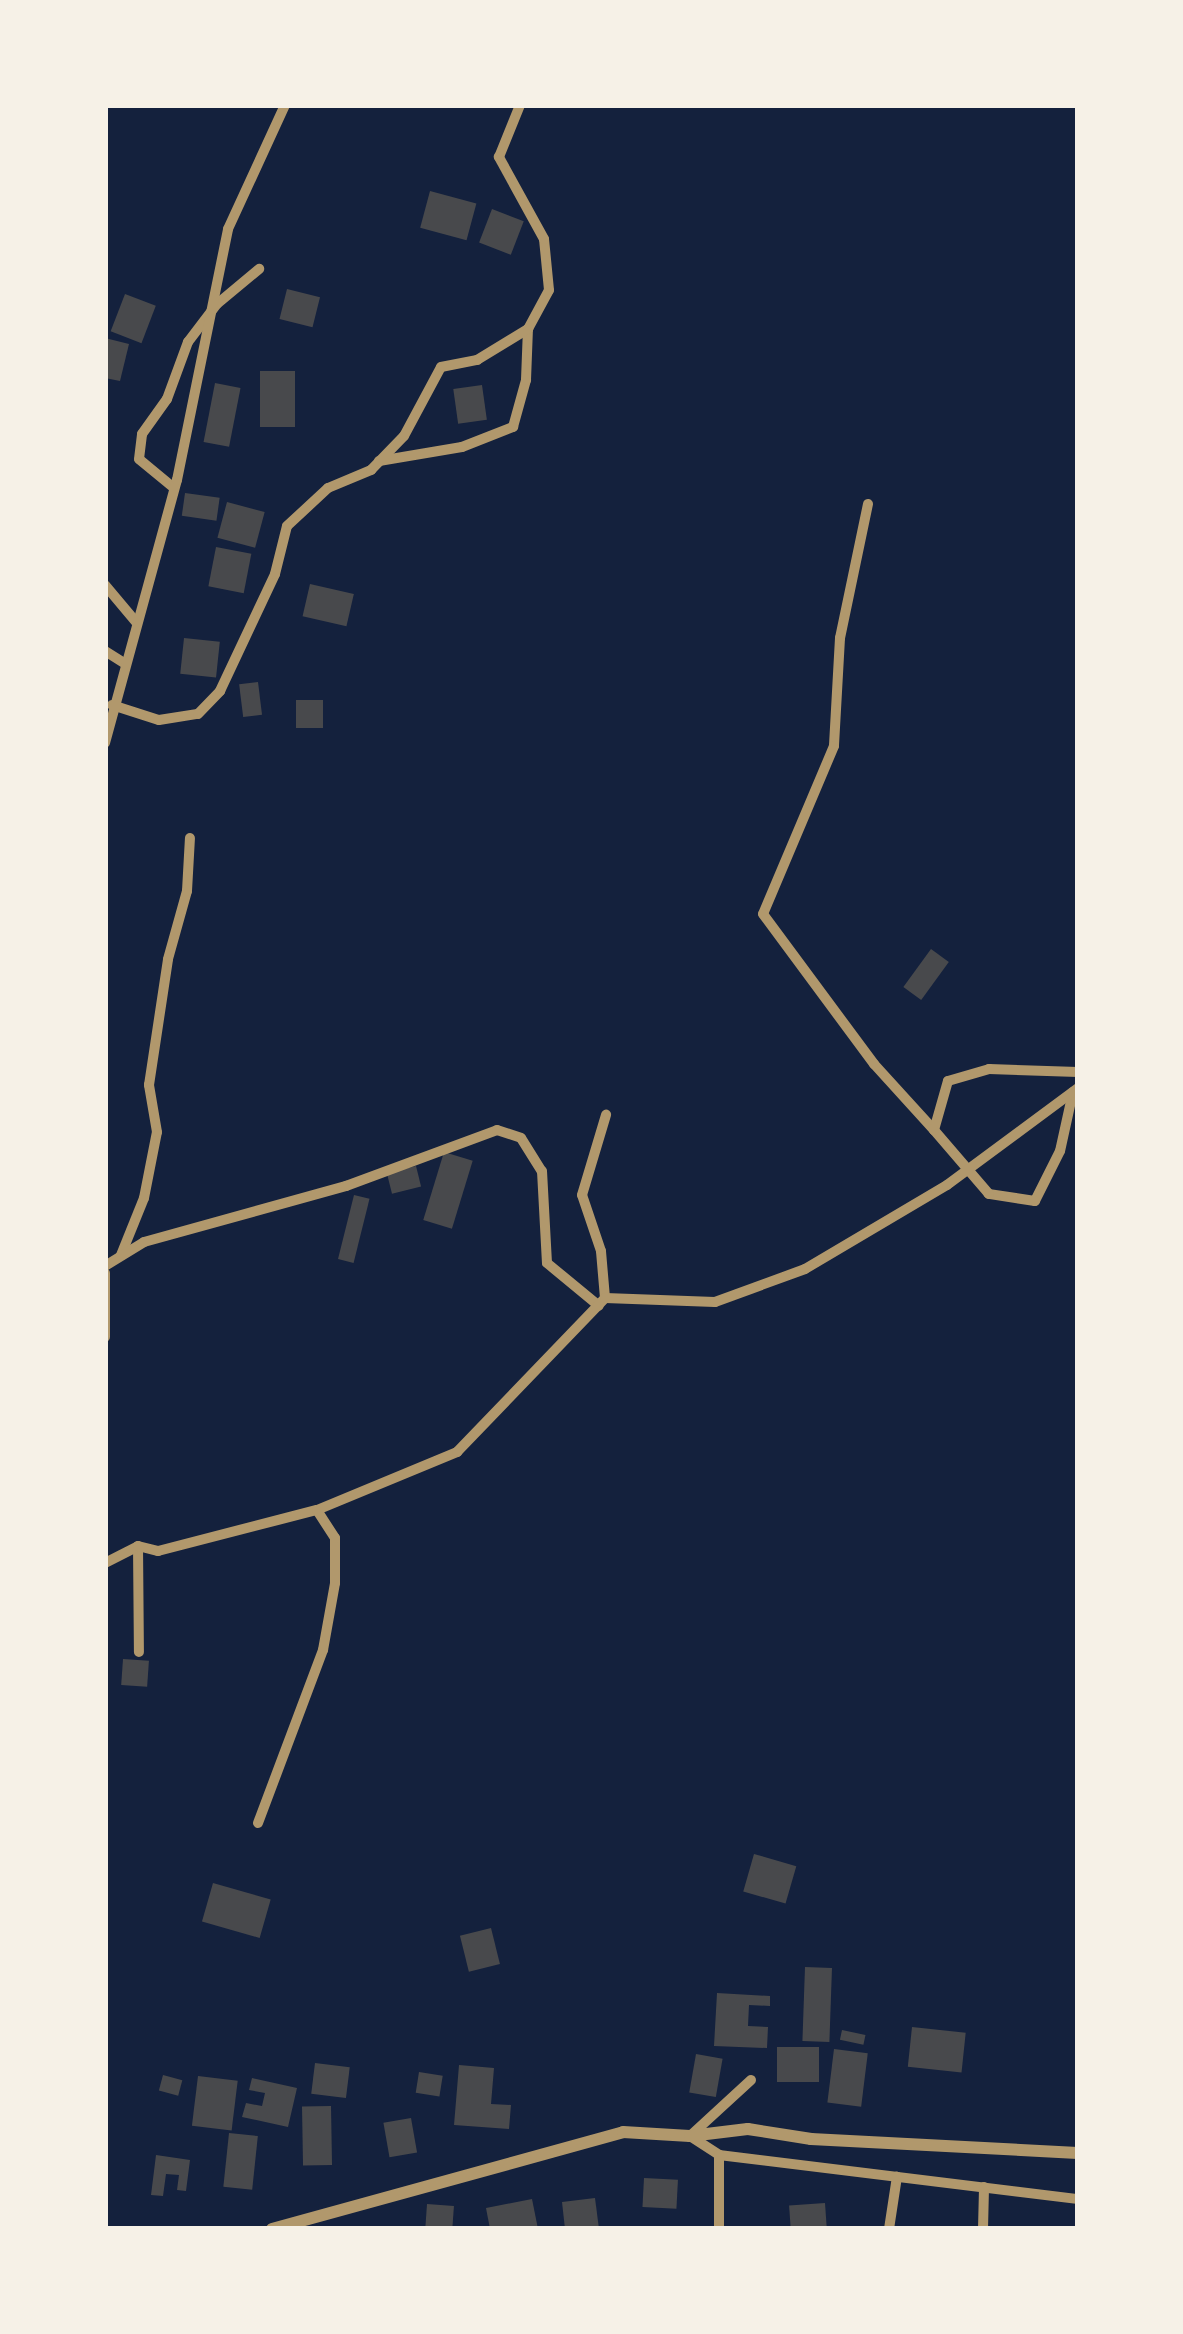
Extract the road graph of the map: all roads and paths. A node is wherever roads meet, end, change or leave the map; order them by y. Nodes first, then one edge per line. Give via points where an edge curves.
1 (285, 105) edge
2 (520, 105) edge
3 (259, 270) dead end
4 (217, 304) junction
5 (528, 328) junction
6 (380, 461) junction
7 (174, 488) junction
8 (868, 504) dead end
9 (105, 585) edge
10 (136, 622) junction
11 (105, 651) edge
12 (124, 663) junction
13 (112, 706) junction
14 (105, 742) edge
15 (190, 838) dead end
16 (1078, 1072) edge
17 (1075, 1090) edge
18 (606, 1115) dead end
19 (934, 1130) junction
20 (970, 1167) junction
21 (121, 1256) junction
22 (105, 1270) edge
23 (602, 1302) junction
24 (105, 1337) edge
25 (317, 1510) junction
26 (138, 1546) junction
27 (105, 1563) edge
28 (139, 1652) dead end
29 (258, 1824) dead end
30 (751, 2080) dead end
31 (690, 2136) junction
32 (1078, 2153) edge
33 (719, 2155) junction
34 (897, 2177) junction
35 (984, 2187) junction
36 (1078, 2198) edge
37 (272, 2229) edge
38 (719, 2229) edge
39 (889, 2229) edge
40 (983, 2229) edge

1 - 4 street via 228,229
2 - 5 street via 499,158 544,239 549,290
3 - 4 street
4 - 7 street
4 - 7 street via 188,342 167,399 142,434 139,460
5 - 6 street via 477,360 441,367 404,436
5 - 6 street via 526,380 513,427 462,447
6 - 13 street via 328,488 287,526 275,574 220,691 198,714 159,720
7 - 10 street
8 - 19 street via 840,638 834,746 763,914 874,1064
9 - 10 street
10 - 12 street
11 - 12 street
12 - 13 street
13 - 14 street
15 - 21 street via 188,891 168,959 149,1085 156,1132 144,1198
16 - 19 street via 989,1069 948,1080
17 - 20 street
17 - 20 street via 1060,1151 1036,1201 989,1194
18 - 23 street via 582,1195 601,1251
19 - 20 street
20 - 23 street via 806,1269 733,1296 714,1302
21 - 22 street
21 - 23 street via 144,1242 346,1186 498,1130 520,1138 542,1170 547,1262
22 - 24 street
23 - 25 street via 458,1452
25 - 26 street via 158,1550
25 - 29 street via 334,1538 326,1634
26 - 27 street
26 - 28 street
30 - 31 street
31 - 32 street via 748,2130
31 - 33 street
31 - 37 street via 623,2132
33 - 34 street
33 - 38 street
34 - 35 street
34 - 39 street
35 - 36 street
35 - 40 street

